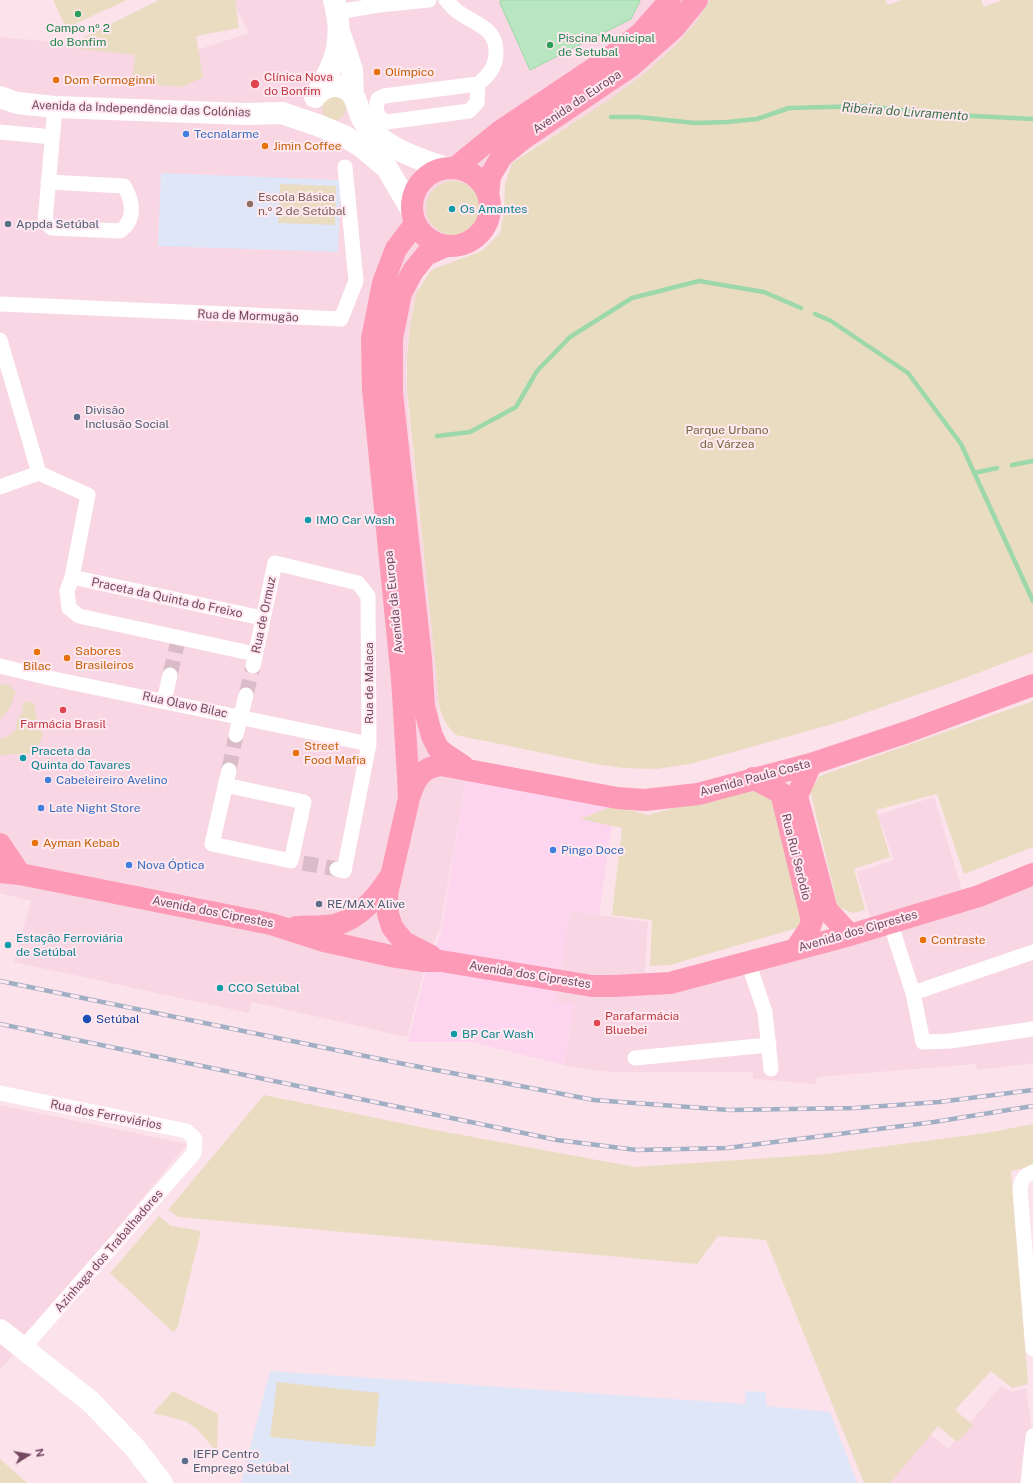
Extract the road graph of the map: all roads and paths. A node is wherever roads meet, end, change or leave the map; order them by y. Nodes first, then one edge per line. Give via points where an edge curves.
1 (429, 0) edge
2 (433, 0) edge
3 (447, 0) edge
4 (670, 0) edge
5 (697, 0) edge
6 (336, 6) edge
7 (339, 33) junction
8 (478, 84) junction
9 (0, 97) edge
10 (316, 97) junction
11 (355, 102) junction
12 (55, 107) junction
13 (282, 113) junction
14 (323, 128) junction
15 (0, 132) edge
16 (52, 137) junction
17 (345, 167) dead end
18 (451, 168) junction
19 (48, 182) junction
20 (488, 195) junction
21 (413, 217) junction
22 (446, 246) junction
23 (0, 304) edge
24 (0, 340) edge
25 (39, 473) junction
26 (0, 487) edge
27 (275, 563) joint
28 (72, 577) junction
29 (262, 618) junction
30 (0, 666) edge
31 (170, 675) tunnel mouth
32 (1033, 685) edge
33 (246, 695) tunnel mouth
34 (164, 700) junction
35 (241, 717) junction
36 (236, 735) tunnel mouth
37 (369, 744) junction
38 (811, 764) junction
39 (468, 768) junction
40 (753, 778) junction
41 (409, 798) junction
42 (0, 844) edge
43 (297, 862) joint
44 (341, 870) dead end
45 (10, 873) edge
46 (1033, 874) edge
47 (390, 877) junction
48 (890, 922) junction
49 (287, 927) junction
50 (850, 934) junction
51 (797, 947) junction
52 (1033, 952) edge
53 (441, 961) junction
54 (748, 962) junction
55 (913, 993) junction
56 (1033, 1029) edge
57 (768, 1045) junction
58 (635, 1058) dead end
59 (771, 1069) dead end
60 (1, 1095) edge
61 (194, 1153) joint
62 (1033, 1172) edge
63 (0, 1330) edge
64 (23, 1348) junction
65 (1033, 1349) edge
66 (1033, 1436) edge
67 (162, 1483) edge
68 (1028, 1483) edge

1 - 6 street
2 - 3 street
3 - 8 street via 458,12 488,30 497,44 496,59 492,68 488,76
4 - 18 main road, Avenida da Europa via 642,32 614,54
5 - 20 main road, Avenida da Europa via 674,28 631,66 524,138 502,156 490,176
6 - 7 main road
7 - 10 main road via 333,65
7 - 11 main road via 352,70
8 - 8 street via 384,96 378,99 376,107 378,114 387,122 469,112 477,103
9 - 12 main road, Avenida da Independência das Colónias via 18,103
10 - 11 main road via 322,90 335,86 348,90
10 - 13 main road via 298,103
10 - 14 main road via 312,111
11 - 14 main road via 355,118 350,125 343,130 335,131
11 - 18 main road via 363,120 373,132 395,148 421,161
12 - 13 main road, Avenida da Independência das Colónias
12 - 16 street
13 - 14 main road
14 - 21 main road via 346,137 387,168
15 - 16 street
16 - 19 street
17 - 23 street, Rua de Mormugão via 356,281 341,319
18 - 20 main road via 466,170 476,176
18 - 21 main road via 439,169 427,175 418,185 412,197
19 - 19 street via 45,222 52,228 120,231 126,227 132,215 129,194 124,186
20 - 22 main road via 490,210 487,222 480,233 471,241
21 - 22 main road via 423,235
21 - 41 main road, Avenida da Europa via 396,249 383,283 372,339 373,389 402,679
22 - 39 main road, Avenida da Europa via 426,255 412,271 401,293 392,339 392,393 424,707 438,748
24 - 25 street
25 - 26 street
25 - 28 street via 88,495
27 - 29 street, Rua de Ormuz
27 - 37 street, Rua de Malaca via 358,583 368,596
28 - 29 street, Praceta da Quinta do Freixo
28 - 29 street, Rua de Ormuz via 67,591 69,608 79,616 254,660
30 - 34 street, Rua Olavo Bilac
31 - 34 street
32 - 38 main road, Avenida Paula Costa
33 - 35 street
34 - 35 street, Rua Olavo Bilac
35 - 36 street
35 - 37 street, Rua Olavo Bilac
37 - 44 street, Rua de Malaca
38 - 40 main road, Avenida Paula Costa
38 - 50 main road, Rua Rui Serôdio via 797,796 827,910
39 - 40 main road, Avenida Paula Costa via 605,796 645,800 698,794
39 - 41 main road via 441,765 427,768 414,783
40 - 51 main road, Rua Rui Serôdio via 781,793 812,921
41 - 47 main road, Avenida da Europa
42 - 45 main road, Avenida dos Ciprestes
43 - 43 street via 212,844 227,777 304,802
45 - 49 main road, Avenida dos Ciprestes
46 - 48 main road, Avenida dos Ciprestes via 979,896
47 - 49 main road via 376,898 356,915 335,924
47 - 53 main road, Avenida da Europa via 387,894 388,914 392,927 404,942
48 - 50 main road, Avenida dos Ciprestes
48 - 55 street
49 - 53 main road, Avenida dos Ciprestes via 324,941 424,962
50 - 51 main road, Avenida dos Ciprestes
51 - 54 main road, Avenida dos Ciprestes
52 - 55 street
53 - 54 main road, Avenida dos Ciprestes via 592,986 670,982
54 - 57 street via 765,1012
55 - 56 street via 923,1042
57 - 58 street
57 - 59 street
60 - 61 street, Rua dos Ferroviários via 187,1131 195,1139
61 - 64 street, Azinhaga dos Trabalhadores
62 - 65 street via 1025,1176 1020,1190
63 - 64 main road
64 - 67 main road via 90,1402 135,1448
66 - 68 street

